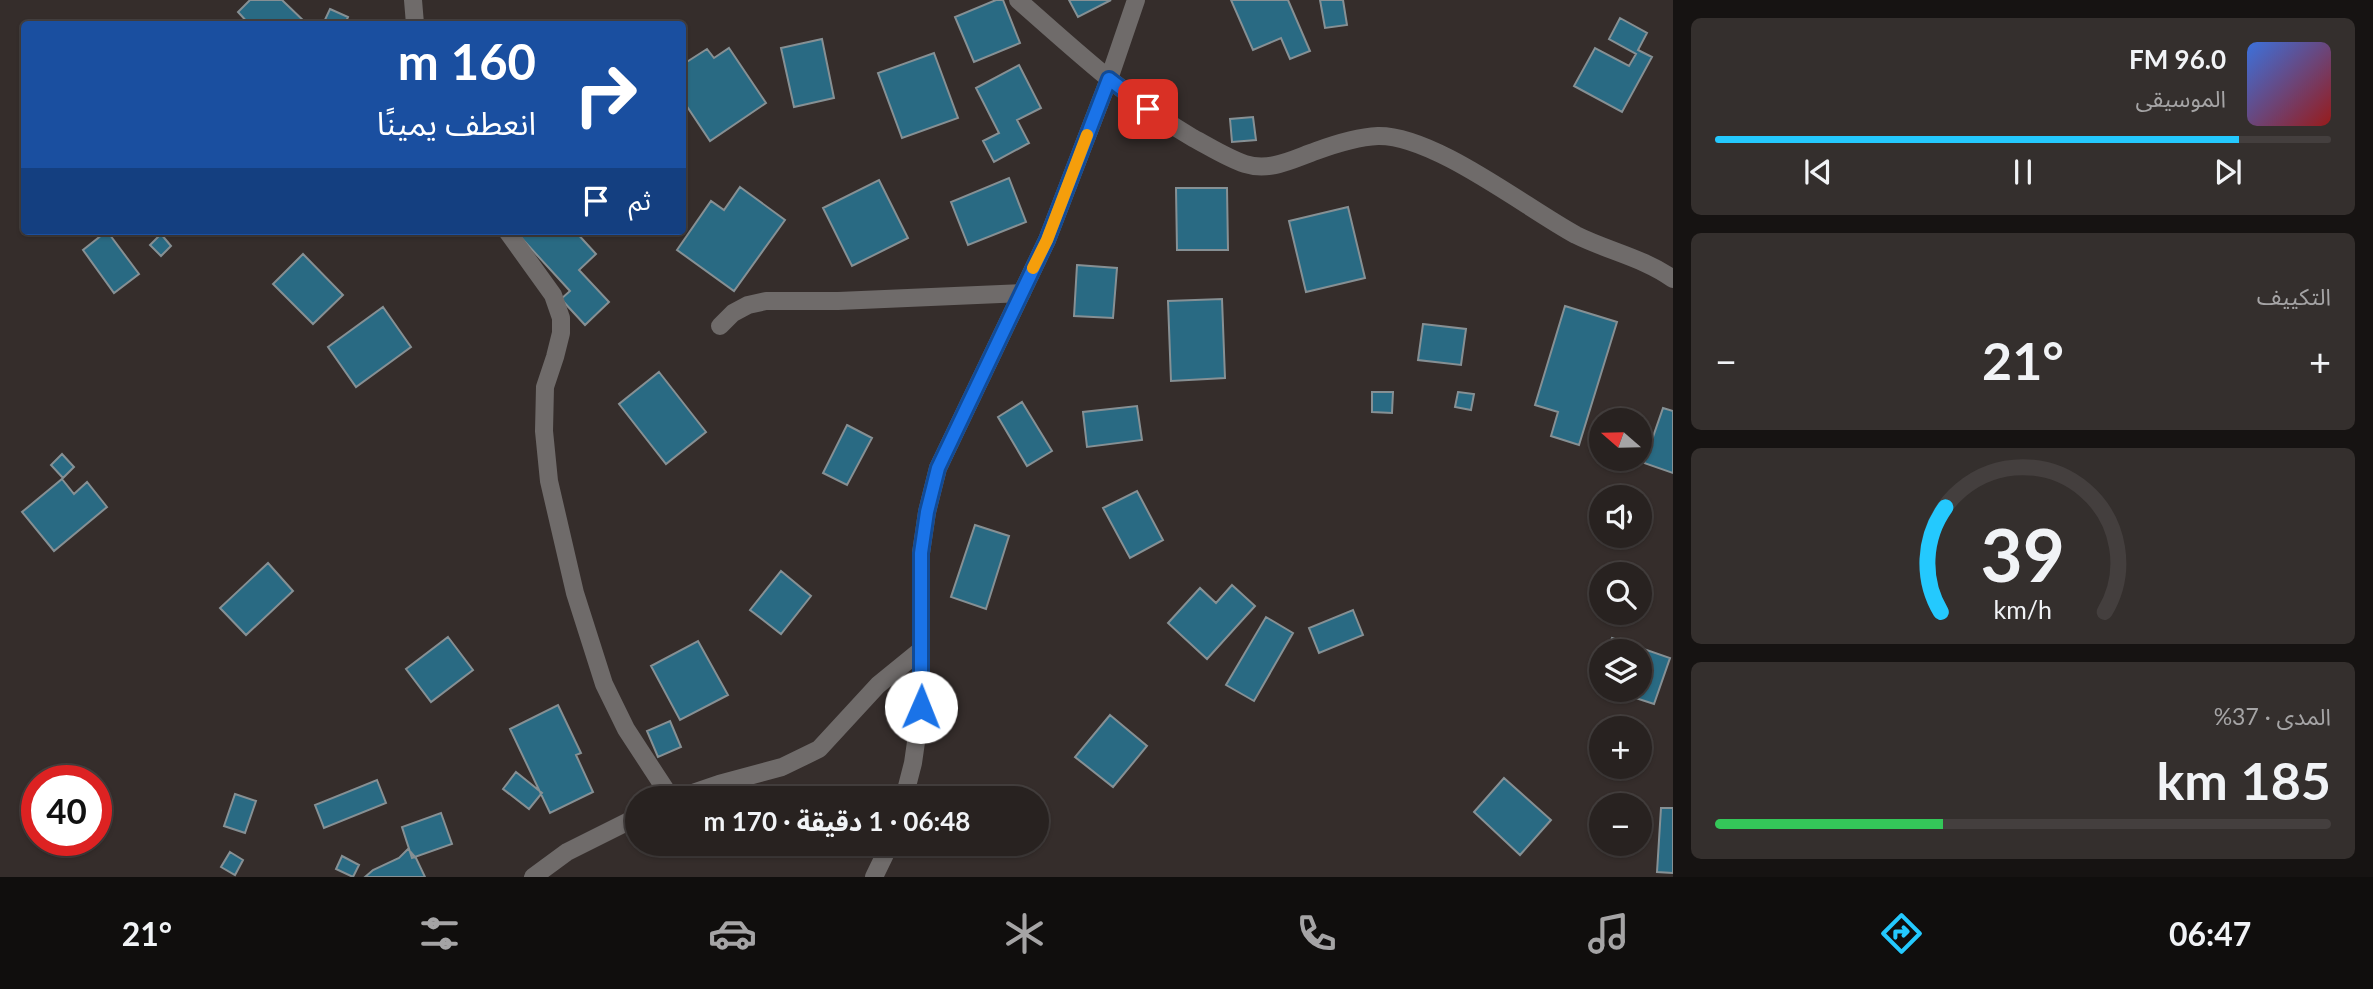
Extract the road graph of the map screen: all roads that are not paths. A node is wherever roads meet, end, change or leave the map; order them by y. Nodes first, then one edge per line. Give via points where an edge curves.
1 (413, 0) edge
2 (1018, 0) edge
3 (1136, 0) edge
4 (415, 21) edge
5 (1109, 79) junction
6 (510, 235) edge
7 (1673, 279) edge
8 (1022, 293) junction
9 (720, 326) dead end
10 (921, 650) junction
11 (663, 786) edge
12 (711, 786) edge
13 (907, 786) edge
14 (625, 823) edge
15 (884, 856) edge
16 (533, 877) edge
17 (874, 877) edge

1 - 4 street
2 - 5 street
3 - 5 street
5 - 7 street via 1223,155 1257,167 1272,167 1359,139 1380,136 1413,143 1578,236
5 - 8 street
6 - 11 street via 553,295 561,318 545,387 544,431 549,481 575,593 604,684 626,729
8 - 9 street via 766,300 740,309
8 - 10 street via 938,468 921,553
10 - 12 street via 878,685 819,749 782,767
10 - 13 street via 921,707
14 - 16 street via 568,852
15 - 17 street

